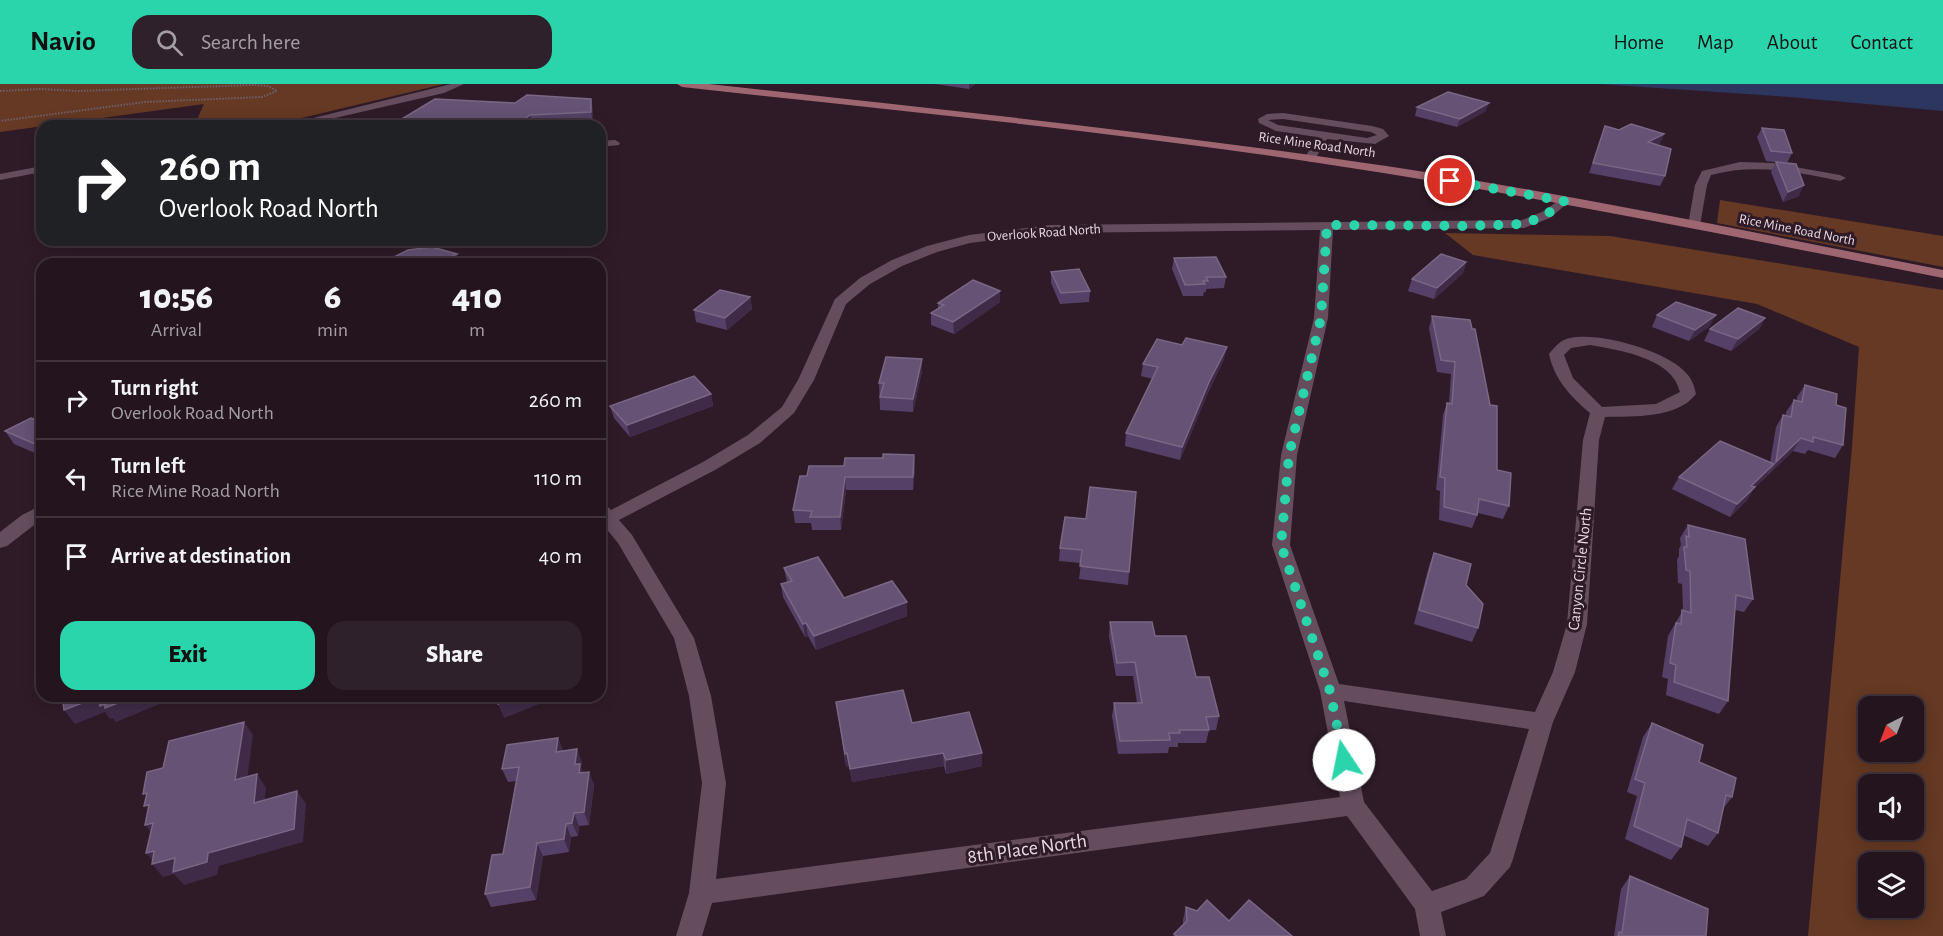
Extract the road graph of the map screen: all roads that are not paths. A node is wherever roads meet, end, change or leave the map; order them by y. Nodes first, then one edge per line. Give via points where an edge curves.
1 (459, 84) edge
2 (682, 84) edge
3 (312, 120) edge
4 (1324, 135) junction
5 (615, 143) dead end
6 (606, 144) edge
7 (1310, 159) junction
8 (36, 170) edge
9 (0, 177) edge
10 (1840, 178) dead end
11 (1564, 201) junction
12 (1327, 225) junction
13 (1694, 225) junction
14 (1943, 274) edge
15 (1598, 412) junction
16 (606, 513) edge
17 (36, 514) edge
18 (606, 514) edge
19 (0, 542) edge
20 (1330, 691) junction
21 (1542, 722) junction
22 (1353, 805) junction
23 (702, 892) junction
24 (1427, 905) junction
25 (689, 936) edge
26 (1433, 936) edge

1 - 3 street
2 - 7 main road, Rice Mine Road North via 1032,122
4 - 4 street via 1366,141 1384,136 1372,129 1305,119 1263,119 1276,128
4 - 7 street
5 - 6 street
7 - 11 main road, Rice Mine Road North
8 - 9 street
10 - 13 street via 1775,166 1734,165 1706,172
11 - 12 street, Overlook Road North via 1546,215 1524,224
11 - 13 main road, Rice Mine Road North
12 - 16 street, Overlook Road North via 1010,233 951,244 897,263 865,281 840,302 807,380 788,410 709,466
12 - 20 street via 1321,318 1289,455 1281,545
13 - 14 main road, Rice Mine Road North
15 - 15 street via 1641,410 1676,403 1688,394 1684,380 1644,353 1617,344 1567,344 1556,354 1558,368 1582,399
15 - 21 street, Canyon Circle North via 1592,440 1577,624 1564,672
17 - 19 street
18 - 23 street via 684,638 700,696 714,783
20 - 21 street
20 - 22 street
21 - 24 street, Canyon Circle North via 1501,859 1475,888
22 - 23 street, 8th Place North
22 - 24 street
23 - 25 street
24 - 26 street

